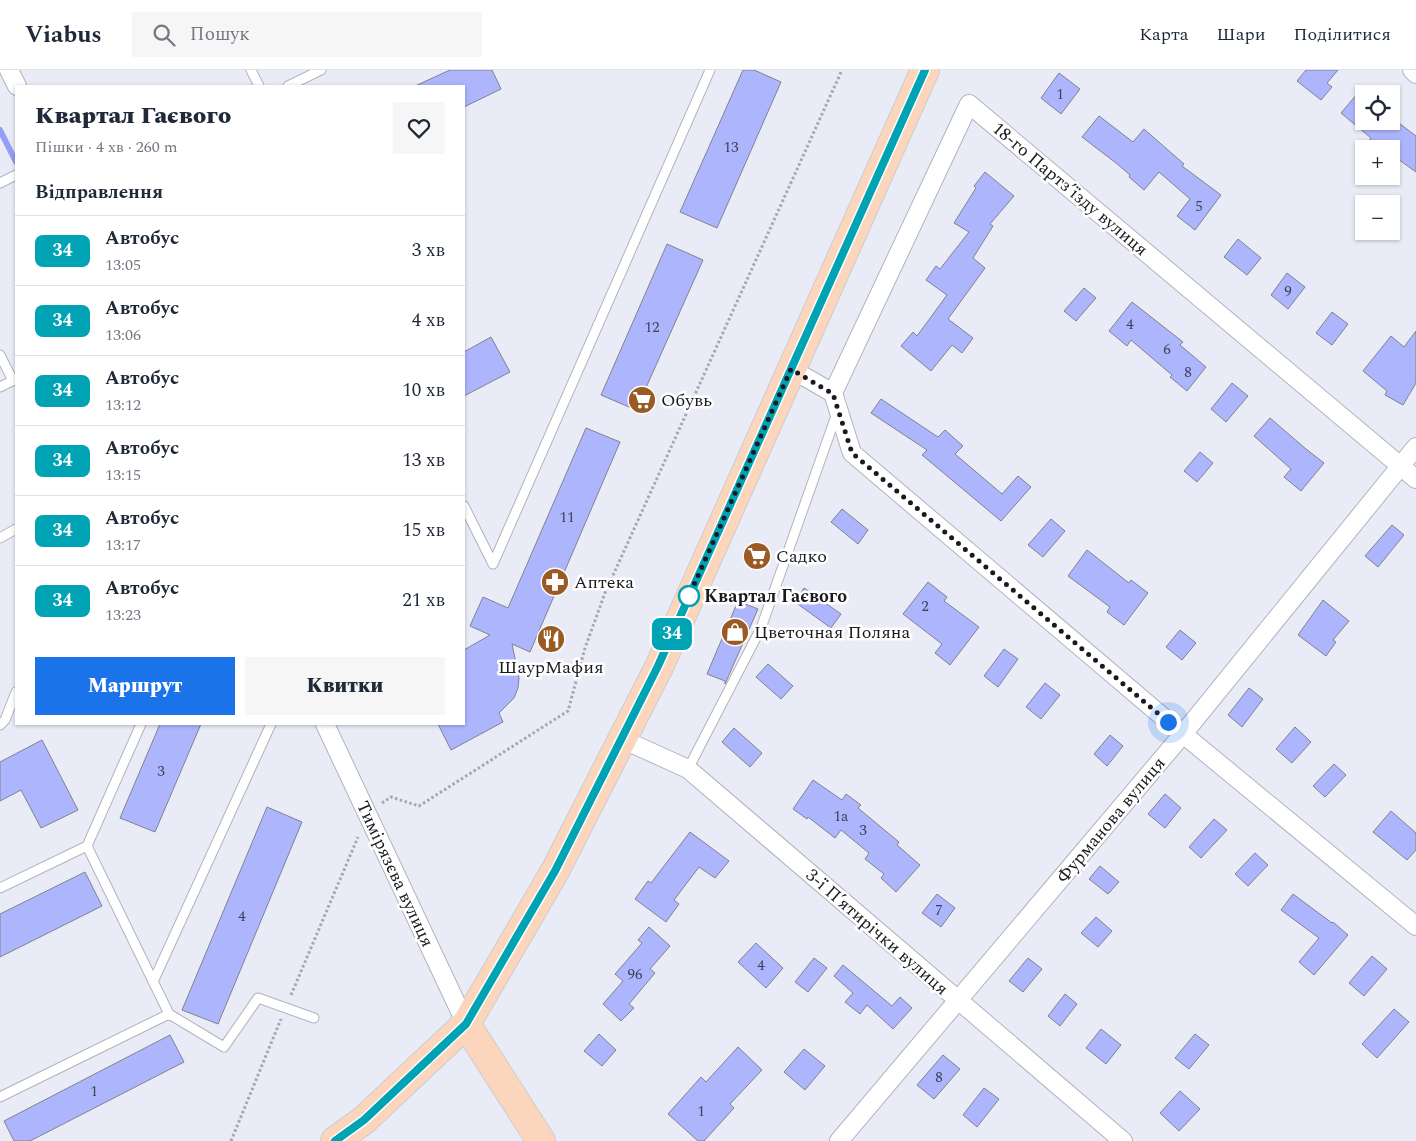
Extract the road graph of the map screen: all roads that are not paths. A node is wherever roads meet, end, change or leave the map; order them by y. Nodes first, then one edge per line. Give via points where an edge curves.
1 (9, 70) edge
2 (251, 70) edge
3 (321, 70) edge
4 (710, 70) edge
5 (925, 70) edge
6 (1412, 70) edge
7 (1416, 74) edge
8 (16, 85) edge
9 (258, 85) edge
10 (290, 85) edge
11 (15, 176) edge
12 (0, 183) edge
13 (0, 355) edge
14 (791, 369) junction
15 (15, 380) edge
16 (0, 387) edge
17 (835, 402) junction
18 (1416, 447) edge
19 (1400, 466) junction
20 (1416, 479) edge
21 (465, 508) edge
22 (15, 530) edge
23 (0, 538) edge
24 (15, 695) edge
25 (0, 725) edge
26 (141, 725) edge
27 (271, 725) edge
28 (325, 725) edge
29 (1183, 734) junction
30 (622, 739) junction
31 (688, 769) junction
32 (87, 846) junction
33 (0, 888) edge
34 (1416, 926) edge
35 (153, 982) junction
36 (958, 1001) junction
37 (169, 1014) junction
38 (314, 1018) dead end
39 (466, 1024) junction
40 (0, 1097) edge
41 (335, 1141) edge
42 (541, 1141) edge
43 (839, 1141) edge
44 (1122, 1141) edge

1 - 8 street
2 - 9 lane
3 - 10 lane
4 - 21 lane via 493,564
5 - 14 main road
6 - 7 street
11 - 12 lane
13 - 15 lane
14 - 17 street
14 - 30 main road
15 - 16 lane
17 - 19 street, 18-го Партз’їзду вулиця via 968,104
17 - 29 street via 852,453
17 - 31 lane via 761,628
18 - 19 street, Фурманова вулиця
19 - 20 street, 18-го Партз’їзду вулиця
19 - 29 street, Фурманова вулиця
22 - 23 lane
24 - 25 lane
26 - 32 lane
27 - 35 lane
28 - 39 street, Тимірязєва вулиця
29 - 34 street
29 - 36 street, Фурманова вулиця
30 - 31 street, 3-ї П’ятирічки вулиця
30 - 39 main road via 555,871
31 - 36 street, 3-ї П’ятирічки вулиця
32 - 33 lane
32 - 35 lane
35 - 37 lane
36 - 43 street, Фурманова вулиця
36 - 44 street, 3-ї П’ятирічки вулиця
37 - 38 lane via 224,1047 258,998
37 - 40 lane
39 - 41 main road via 364,1120
39 - 42 main road

